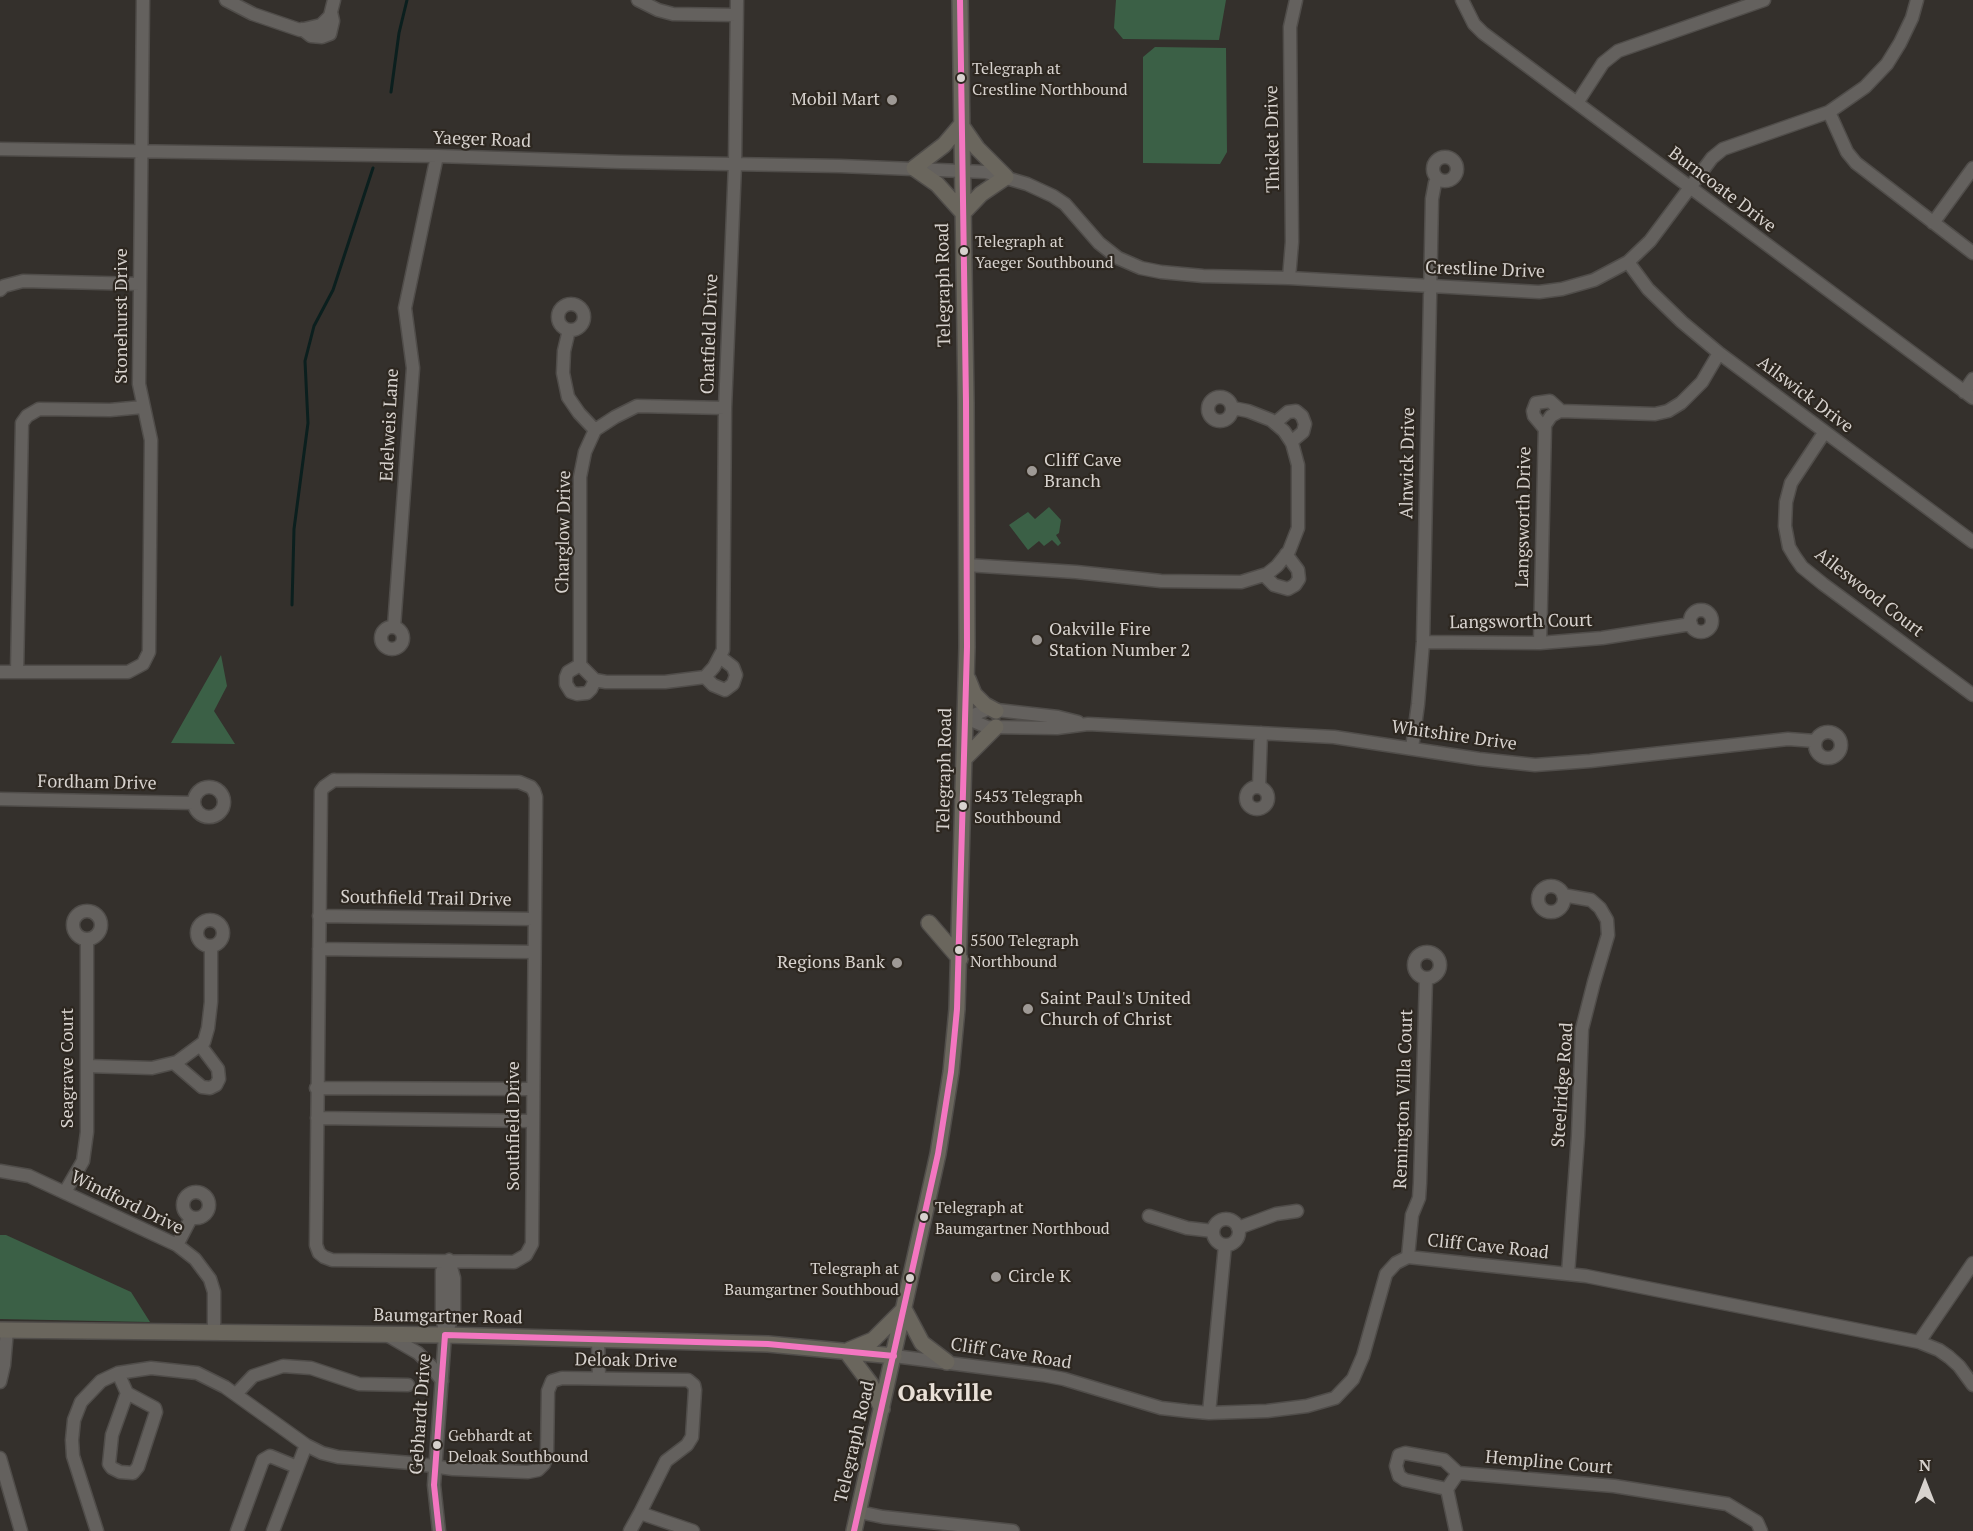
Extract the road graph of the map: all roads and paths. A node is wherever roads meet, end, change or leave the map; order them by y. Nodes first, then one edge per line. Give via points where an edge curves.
1 (143, 0) edge
2 (226, 0) edge
3 (638, 0) edge
4 (737, 0) edge
5 (960, 0) edge
6 (1296, 0) edge
7 (1462, 0) edge
8 (1764, 0) edge
9 (1917, 0) edge
10 (332, 6) edge
11 (736, 15) junction
12 (302, 29) junction
13 (1577, 103) junction
14 (1829, 112) junction
15 (962, 125) junction
16 (0, 149) edge
17 (141, 151) junction
18 (437, 156) junction
19 (735, 164) junction
20 (914, 168) junction
21 (1973, 168) edge
22 (962, 170) junction
23 (1006, 177) junction
24 (1438, 179) dead end
25 (1689, 188) junction
26 (963, 213) junction
27 (1933, 223) junction
28 (1973, 253) edge
29 (1628, 262) junction
30 (1289, 278) junction
31 (140, 284) junction
32 (1430, 286) junction
33 (0, 290) edge
34 (569, 330) dead end
35 (1719, 353) junction
36 (1973, 379) edge
37 (1968, 395) edge
38 (143, 407) junction
39 (725, 408) junction
40 (1233, 408) dead end
41 (1561, 411) junction
42 (1275, 423) junction
43 (1544, 428) junction
44 (595, 430) junction
45 (1824, 433) junction
46 (1291, 442) junction
47 (1973, 542) edge
48 (1286, 554) junction
49 (966, 565) junction
50 (1264, 575) junction
51 (1691, 624) dead end
52 (394, 627) dead end
53 (1423, 642) junction
54 (1540, 643) junction
55 (717, 662) junction
56 (580, 665) junction
57 (0, 672) edge
58 (17, 672) junction
59 (966, 675) junction
60 (705, 677) junction
61 (595, 680) junction
62 (1973, 695) edge
63 (996, 711) junction
64 (966, 718) junction
65 (1088, 724) junction
66 (996, 727) junction
67 (1261, 733) junction
68 (1815, 741) dead end
69 (1412, 748) junction
70 (964, 758) junction
71 (1259, 787) dead end
72 (0, 799) edge
73 (194, 803) dead end
74 (1563, 895) dead end
75 (319, 916) junction
76 (534, 919) junction
77 (929, 923) dead end
78 (87, 939) dead end
79 (211, 946) dead end
80 (318, 949) junction
81 (533, 952) junction
82 (960, 959) junction
83 (1426, 978) dead end
84 (200, 1045) junction
85 (174, 1063) junction
86 (87, 1066) junction
87 (316, 1089) junction
88 (532, 1089) junction
89 (317, 1118) junction
90 (532, 1121) junction
91 (0, 1171) edge
92 (65, 1192) junction
93 (1297, 1211) dead end
94 (1149, 1216) dead end
95 (191, 1218) dead end
96 (1238, 1228) junction
97 (1213, 1231) junction
98 (177, 1245) junction
99 (1225, 1245) junction
100 (1408, 1257) junction
101 (448, 1260) junction
102 (1973, 1263) edge
103 (1568, 1274) junction
104 (904, 1309) junction
105 (3, 1330) edge
106 (214, 1333) junction
107 (387, 1335) junction
108 (445, 1335) junction
109 (598, 1340) junction
110 (1919, 1342) junction
111 (846, 1351) junction
112 (894, 1356) junction
113 (947, 1362) junction
114 (118, 1373) junction
115 (600, 1378) junction
116 (441, 1381) junction
117 (0, 1382) edge
118 (408, 1385) dead end
119 (1973, 1385) edge
120 (127, 1393) junction
121 (236, 1394) junction
122 (882, 1409) junction
123 (1209, 1413) junction
124 (306, 1445) junction
125 (0, 1458) edge
126 (434, 1466) junction
127 (297, 1467) junction
128 (1458, 1473) junction
129 (1447, 1490) junction
130 (859, 1512) junction
131 (640, 1514) junction
132 (21, 1531) edge
133 (97, 1531) edge
134 (237, 1531) edge
135 (273, 1531) edge
136 (439, 1531) edge
137 (630, 1531) edge
138 (693, 1531) edge
139 (854, 1531) edge
140 (1012, 1531) edge
141 (1456, 1531) edge
142 (1761, 1531) edge

1 - 17 street, Stonehurst Drive
2 - 12 street via 253,14
3 - 11 street via 673,14
4 - 11 street, Chatfield Drive
5 - 15 main road, Telegraph Road
6 - 30 street, Thicket Drive via 1290,27
7 - 13 street, Burncoate Drive via 1483,33
8 - 13 street via 1618,51 1603,63
9 - 14 street, Crestline Drive via 1912,18 1887,64 1865,87
10 - 12 street via 321,25
10 - 12 street via 330,34 322,38
11 - 19 street, Chatfield Drive
13 - 25 street, Burncoate Drive
14 - 25 street, Crestline Drive via 1723,149
14 - 27 street via 1847,153 1856,163
15 - 20 main road
15 - 22 main road, Telegraph Road
15 - 23 main road via 977,148
16 - 17 street, Yaeger Road
17 - 18 street, Yaeger Road
17 - 31 street, Stonehurst Drive
18 - 19 street, Yaeger Road
18 - 52 street, Edelweis Lane via 405,308 413,368
19 - 20 street, Yaeger Road
19 - 39 street, Chatfield Drive
20 - 22 street, Yaeger Road
20 - 26 main road via 937,184
21 - 27 street
22 - 23 street, Crestline Drive
22 - 26 main road, Telegraph Road
23 - 26 main road via 981,194
23 - 30 street, Crestline Drive via 1065,204 1099,243 1118,258 1142,268 1203,276
24 - 32 street, Alnwick Drive via 1432,199
25 - 29 street, Crestline Drive via 1650,241
25 - 37 street, Burncoate Drive
26 - 49 main road, Telegraph Road
27 - 28 street
29 - 32 street, Crestline Drive via 1594,280 1539,292
29 - 35 street, Ailswick Drive via 1648,289
30 - 32 street, Crestline Drive
31 - 33 street via 23,281
31 - 38 street, Stonehurst Drive via 138,384
32 - 53 street, Alnwick Drive
34 - 44 street via 563,374 568,397
35 - 41 street, Langsworth Drive via 1702,382 1668,411
35 - 45 street, Ailswick Drive
36 - 37 street
38 - 58 street via 39,409 22,423
38 - 58 street, Stonehurst Drive via 151,440 149,652 143,664 128,672
39 - 44 street via 637,406
39 - 55 street, Chatfield Drive via 723,650
40 - 42 street
41 - 43 street, Langsworth Drive
41 - 43 street, Langsworth Drive via 1550,401 1536,403 1534,416
42 - 46 street
42 - 46 street via 1288,412 1296,411 1302,416 1303,432
43 - 54 street, Langsworth Drive
44 - 56 street, Charglow Drive via 580,477
45 - 47 street, Ailswick Drive
45 - 62 street, Aileswood Court via 1791,483 1785,526 1789,547 1802,567 1823,584
46 - 48 street via 1298,465 1298,528
48 - 50 street
48 - 50 street via 1298,570 1295,585 1287,589 1274,585
49 - 50 street via 1161,581 1241,582
49 - 59 main road, Telegraph Road
51 - 54 street, Langsworth Court
53 - 54 street, Langsworth Court
53 - 69 street, Alnwick Drive
55 - 60 street
55 - 60 street via 734,667 733,684 725,690
56 - 61 street
56 - 61 street, Charglow Drive via 566,677 572,692 587,693
57 - 58 street, Stonehurst Drive
59 - 63 main road via 974,694
59 - 64 main road, Telegraph Road
60 - 61 street via 664,682
63 - 64 street, Whitshire Drive
63 - 65 street, Whitshire Drive
64 - 66 street, Whitshire Drive
64 - 70 main road, Telegraph Road
65 - 66 street, Whitshire Drive
65 - 67 street, Whitshire Drive
66 - 70 main road
67 - 69 street, Whitshire Drive via 1334,737
67 - 71 street
68 - 69 street, Whitshire Drive via 1788,739 1535,765
70 - 82 main road, Telegraph Road
72 - 73 street, Fordham Drive
74 - 103 street, Steelridge Road via 1590,900 1600,908 1608,934 1582,1029
75 - 76 street, Southfield Trail Drive
75 - 76 street, Southfield Drive via 321,791 328,784 342,780 519,782 531,787 536,797
75 - 80 street, Southfield Drive
76 - 81 street, Southfield Drive
77 - 82 main road
78 - 86 street, Seagrave Court
79 - 84 street via 211,1002 208,1028
80 - 81 street
80 - 87 street, Southfield Drive
81 - 88 street, Southfield Drive
82 - 104 main road, Telegraph Road via 947,1098
83 - 100 street, Remington Villa Court via 1420,1183
84 - 85 street
84 - 85 street via 218,1069 216,1085 202,1087
85 - 86 street via 152,1068
86 - 92 street, Seagrave Court via 83,1161
87 - 88 street
87 - 89 street, Southfield Drive
88 - 90 street, Southfield Drive
89 - 90 street
89 - 101 street, Southfield Drive via 314,1236 319,1253 332,1260
90 - 101 street, Southfield Drive via 530,1250 514,1262
91 - 92 street, Windford Drive via 29,1176
92 - 98 street, Windford Drive
93 - 96 street
94 - 97 street via 1187,1228
95 - 98 street
96 - 97 street via 1232,1220 1222,1219
96 - 99 street via 1238,1238
97 - 99 street via 1216,1240
98 - 106 street, Windford Drive via 195,1259 210,1279 214,1292
99 - 123 street
100 - 103 street, Cliff Cave Road
100 - 123 street, Cliff Cave Road via 1386,1274 1363,1356 1353,1379 1335,1398 1267,1411
101 - 108 street, Gebhardt Drive via 454,1278 454,1312
102 - 110 street
103 - 110 street, Cliff Cave Road
104 - 111 main road via 873,1341
104 - 112 main road, Telegraph Road
104 - 113 main road via 922,1343
105 - 106 main road, Baumgartner Road
105 - 117 street via 4,1365
106 - 107 main road, Baumgartner Road
107 - 108 main road, Baumgartner Road
107 - 116 street via 418,1353
108 - 109 main road, Baumgartner Road
108 - 116 street, Gebhardt Drive
109 - 111 main road, Baumgartner Road via 768,1344
109 - 115 street
110 - 119 street, Cliff Cave Road via 1949,1357
111 - 112 main road, Baumgartner Road
111 - 122 main road via 870,1383
112 - 113 street, Cliff Cave Road
112 - 122 main road, Telegraph Road
113 - 123 street, Cliff Cave Road via 1064,1379 1161,1408
114 - 120 street
114 - 121 street, Deloak Drive via 151,1368 197,1373
114 - 133 street, Deloak Drive via 101,1381 81,1402 74,1420 73,1456
115 - 126 street, Deloak Drive via 552,1381 548,1391 547,1455 538,1470
115 - 131 street, Deloak Drive via 688,1380 694,1385 692,1437 666,1461
116 - 126 street, Gebhardt Drive
118 - 121 street via 359,1384 311,1368 283,1366 253,1376
120 - 120 street via 156,1412 134,1473 120,1472 110,1464 112,1435
121 - 124 street, Deloak Drive
122 - 130 main road, Telegraph Road
124 - 126 street, Deloak Drive via 338,1457
124 - 127 street
125 - 132 street
126 - 136 street, Gebhardt Drive
127 - 134 street via 270,1456 263,1460
127 - 135 street
128 - 129 street
128 - 129 street, Hempline Court via 1444,1460 1399,1455 1399,1476
128 - 142 street, Hempline Court via 1614,1486 1727,1504 1757,1522
129 - 141 street
130 - 139 main road, Telegraph Road
130 - 140 street
131 - 137 street
131 - 138 street

